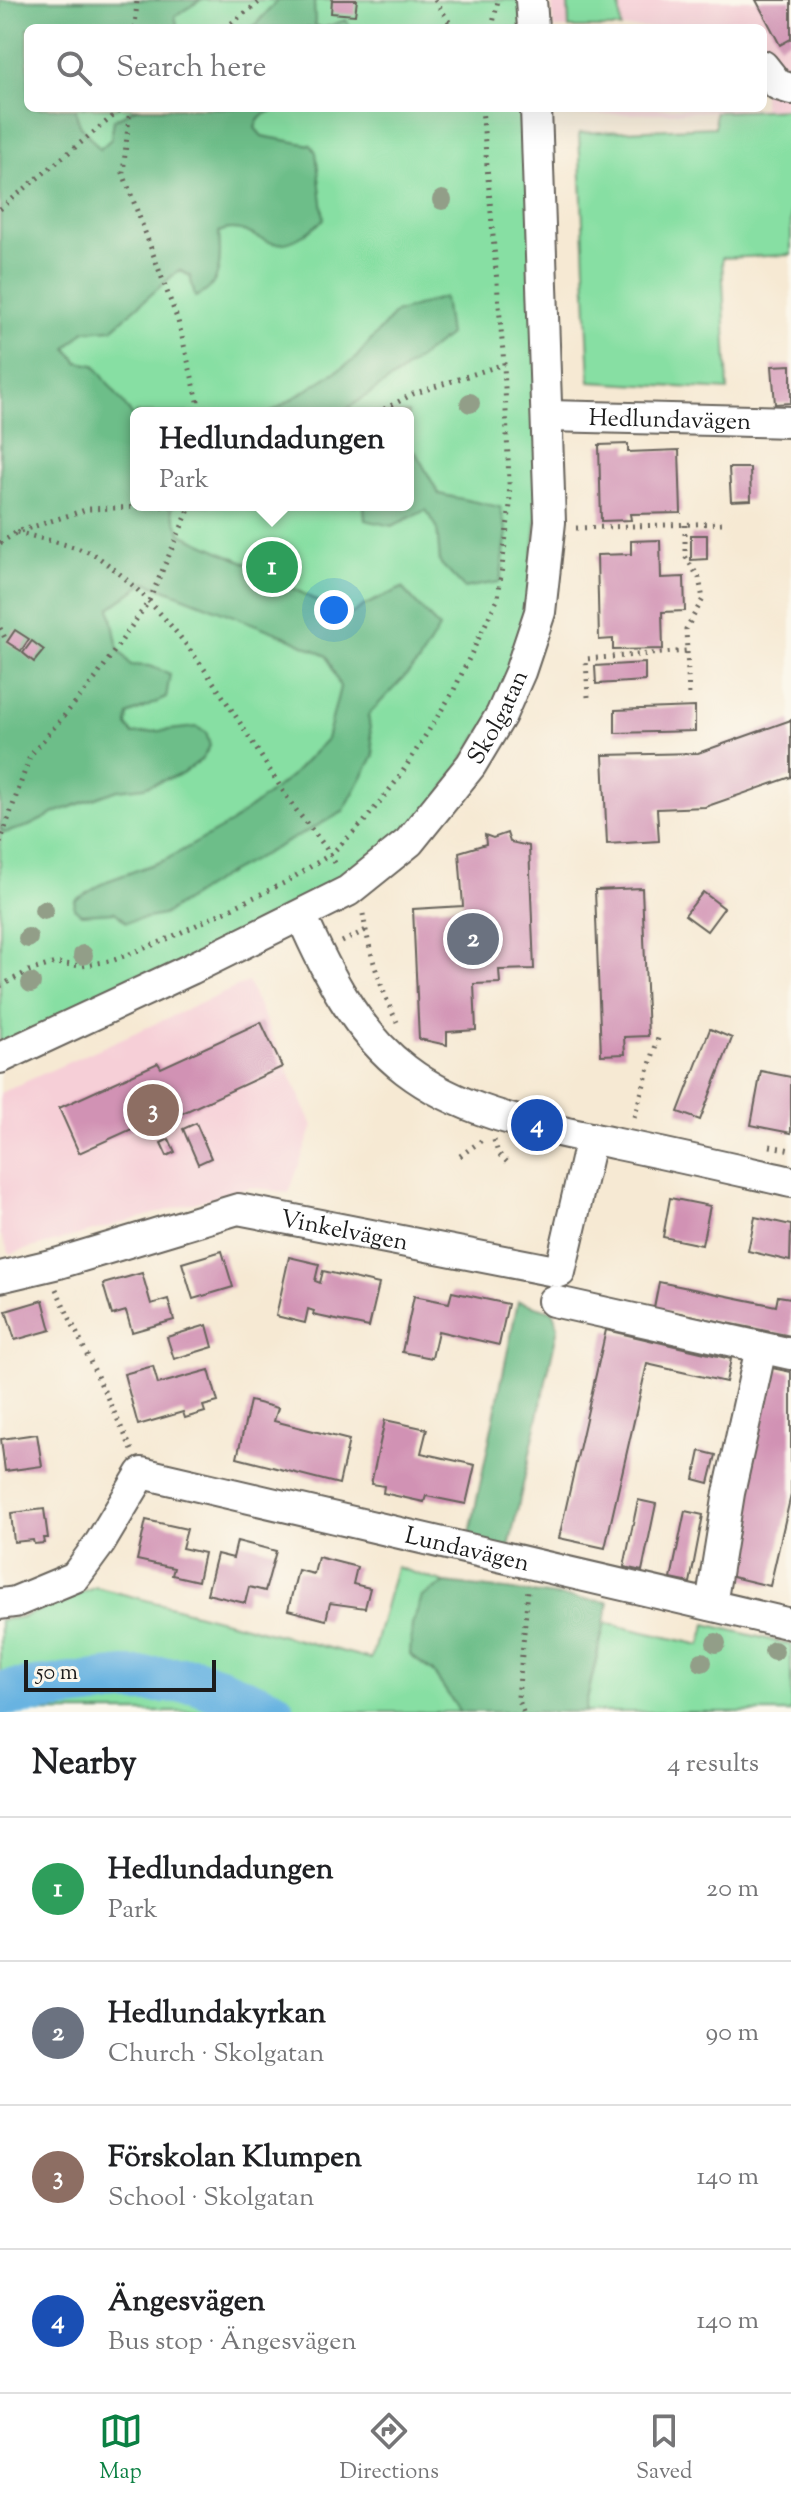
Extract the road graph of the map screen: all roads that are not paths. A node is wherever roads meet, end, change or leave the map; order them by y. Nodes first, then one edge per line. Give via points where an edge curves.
1 (531, 0) edge
2 (533, 24) edge
3 (767, 71) edge
4 (791, 89) edge
5 (536, 112) edge
6 (548, 416) junction
7 (791, 422) edge
8 (301, 915) junction
9 (0, 1058) edge
10 (591, 1138) junction
11 (791, 1182) edge
12 (0, 1277) edge
13 (553, 1301) dead end
14 (761, 1348) junction
15 (791, 1354) edge
16 (0, 1604) edge
17 (711, 1605) junction
18 (791, 1624) edge

1 - 2 street
3 - 4 street via 778,85
5 - 6 street, Skolgatan
6 - 7 street, Hedlundavägen
6 - 8 street, Skolgatan via 550,522 540,612 501,715 471,765 409,842 348,891
8 - 9 street, Skolgatan
8 - 10 street via 352,1012 405,1070 472,1107
10 - 11 street
10 - 12 street, Vinkelvägen via 560,1272 238,1209
13 - 14 street
14 - 15 street
14 - 17 street
16 - 17 street, Lundavägen via 75,1577 142,1473
17 - 18 street, Lundavägen

